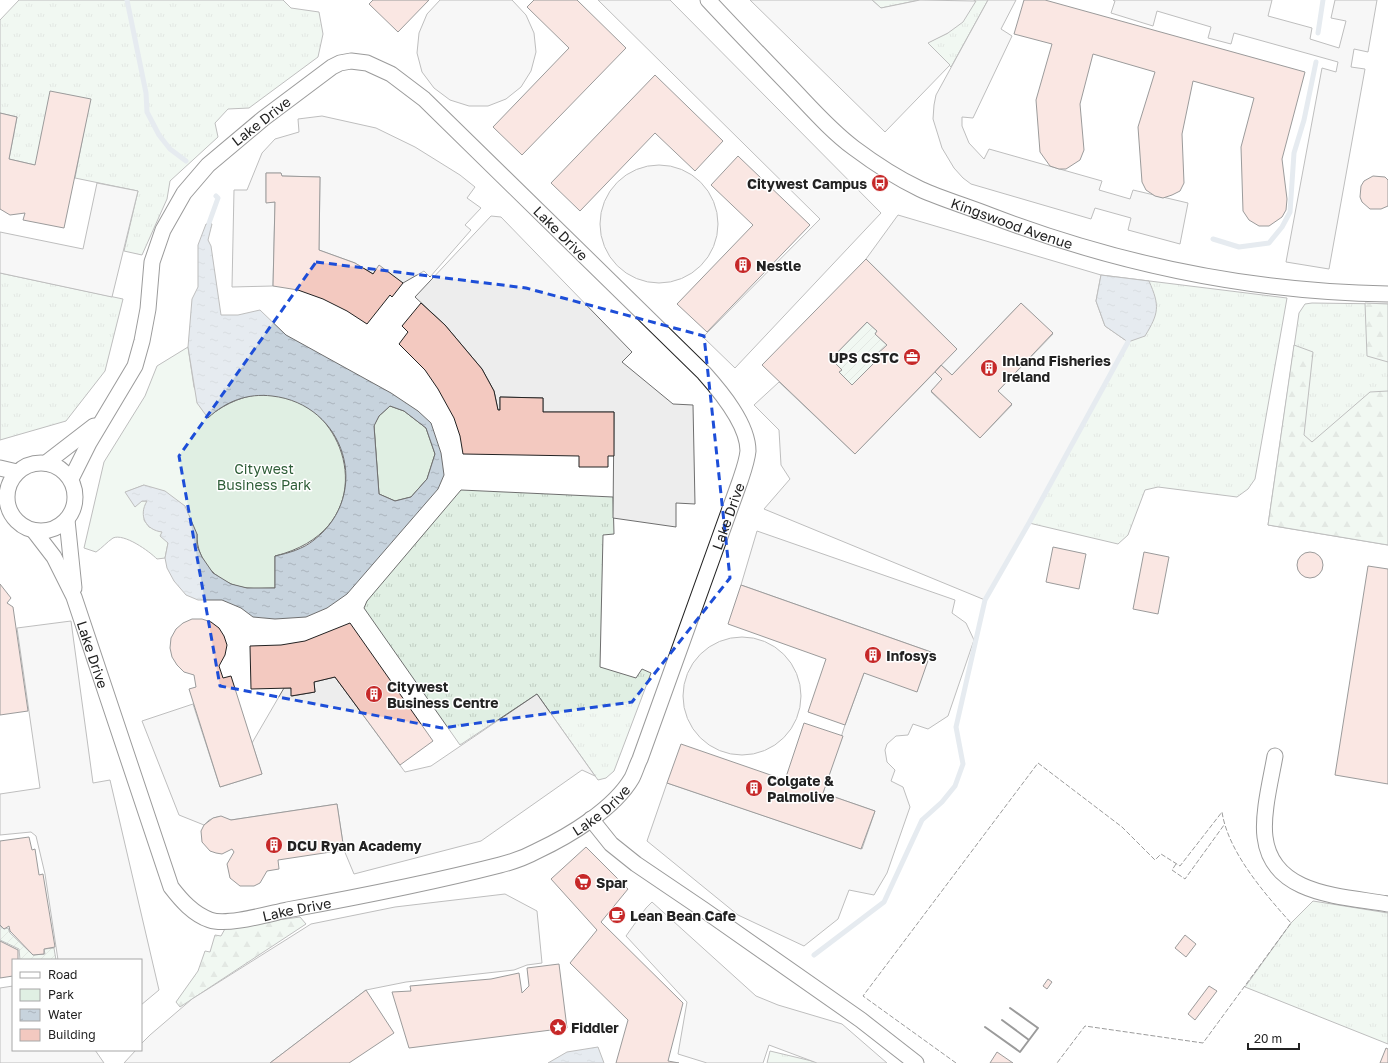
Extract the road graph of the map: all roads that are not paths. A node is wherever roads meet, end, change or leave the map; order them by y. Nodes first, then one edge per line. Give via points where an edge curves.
1 (708, 0) edge
2 (1388, 294) edge
3 (104, 417) junction
4 (46, 463) junction
5 (0, 468) edge
6 (17, 472) junction
7 (71, 479) junction
8 (5, 512) edge
9 (68, 520) junction
10 (34, 531) junction
11 (74, 597) junction
12 (1275, 756) dead end
13 (591, 819) junction
14 (1388, 904) edge
15 (916, 1063) edge

1 - 2 street, Kingswood Avenue via 811,108 853,148 920,189 1027,229 1160,268 1224,280 1295,289
3 - 4 street, Lake Drive
3 - 7 street, Lake Drive
3 - 13 street, Lake Drive via 135,366 148,309 152,262 163,230 184,193 208,165 264,118 340,63 351,60 367,63 391,74 424,99 718,388 737,416 748,451 740,481 632,778 622,792
4 - 6 street via 26,466
4 - 7 street via 56,466
5 - 6 street
6 - 8 street via 7,491
7 - 9 street via 76,500
8 - 10 street
9 - 10 street via 52,530
9 - 11 street, Lake Drive
10 - 11 street, Lake Drive via 54,557
11 - 13 street, Lake Drive via 171,887 182,901 210,920 235,921 502,865 536,852
12 - 14 street via 1265,837 1272,859 1280,871 1301,886 1316,891
13 - 15 street via 611,844 636,864 861,1020

